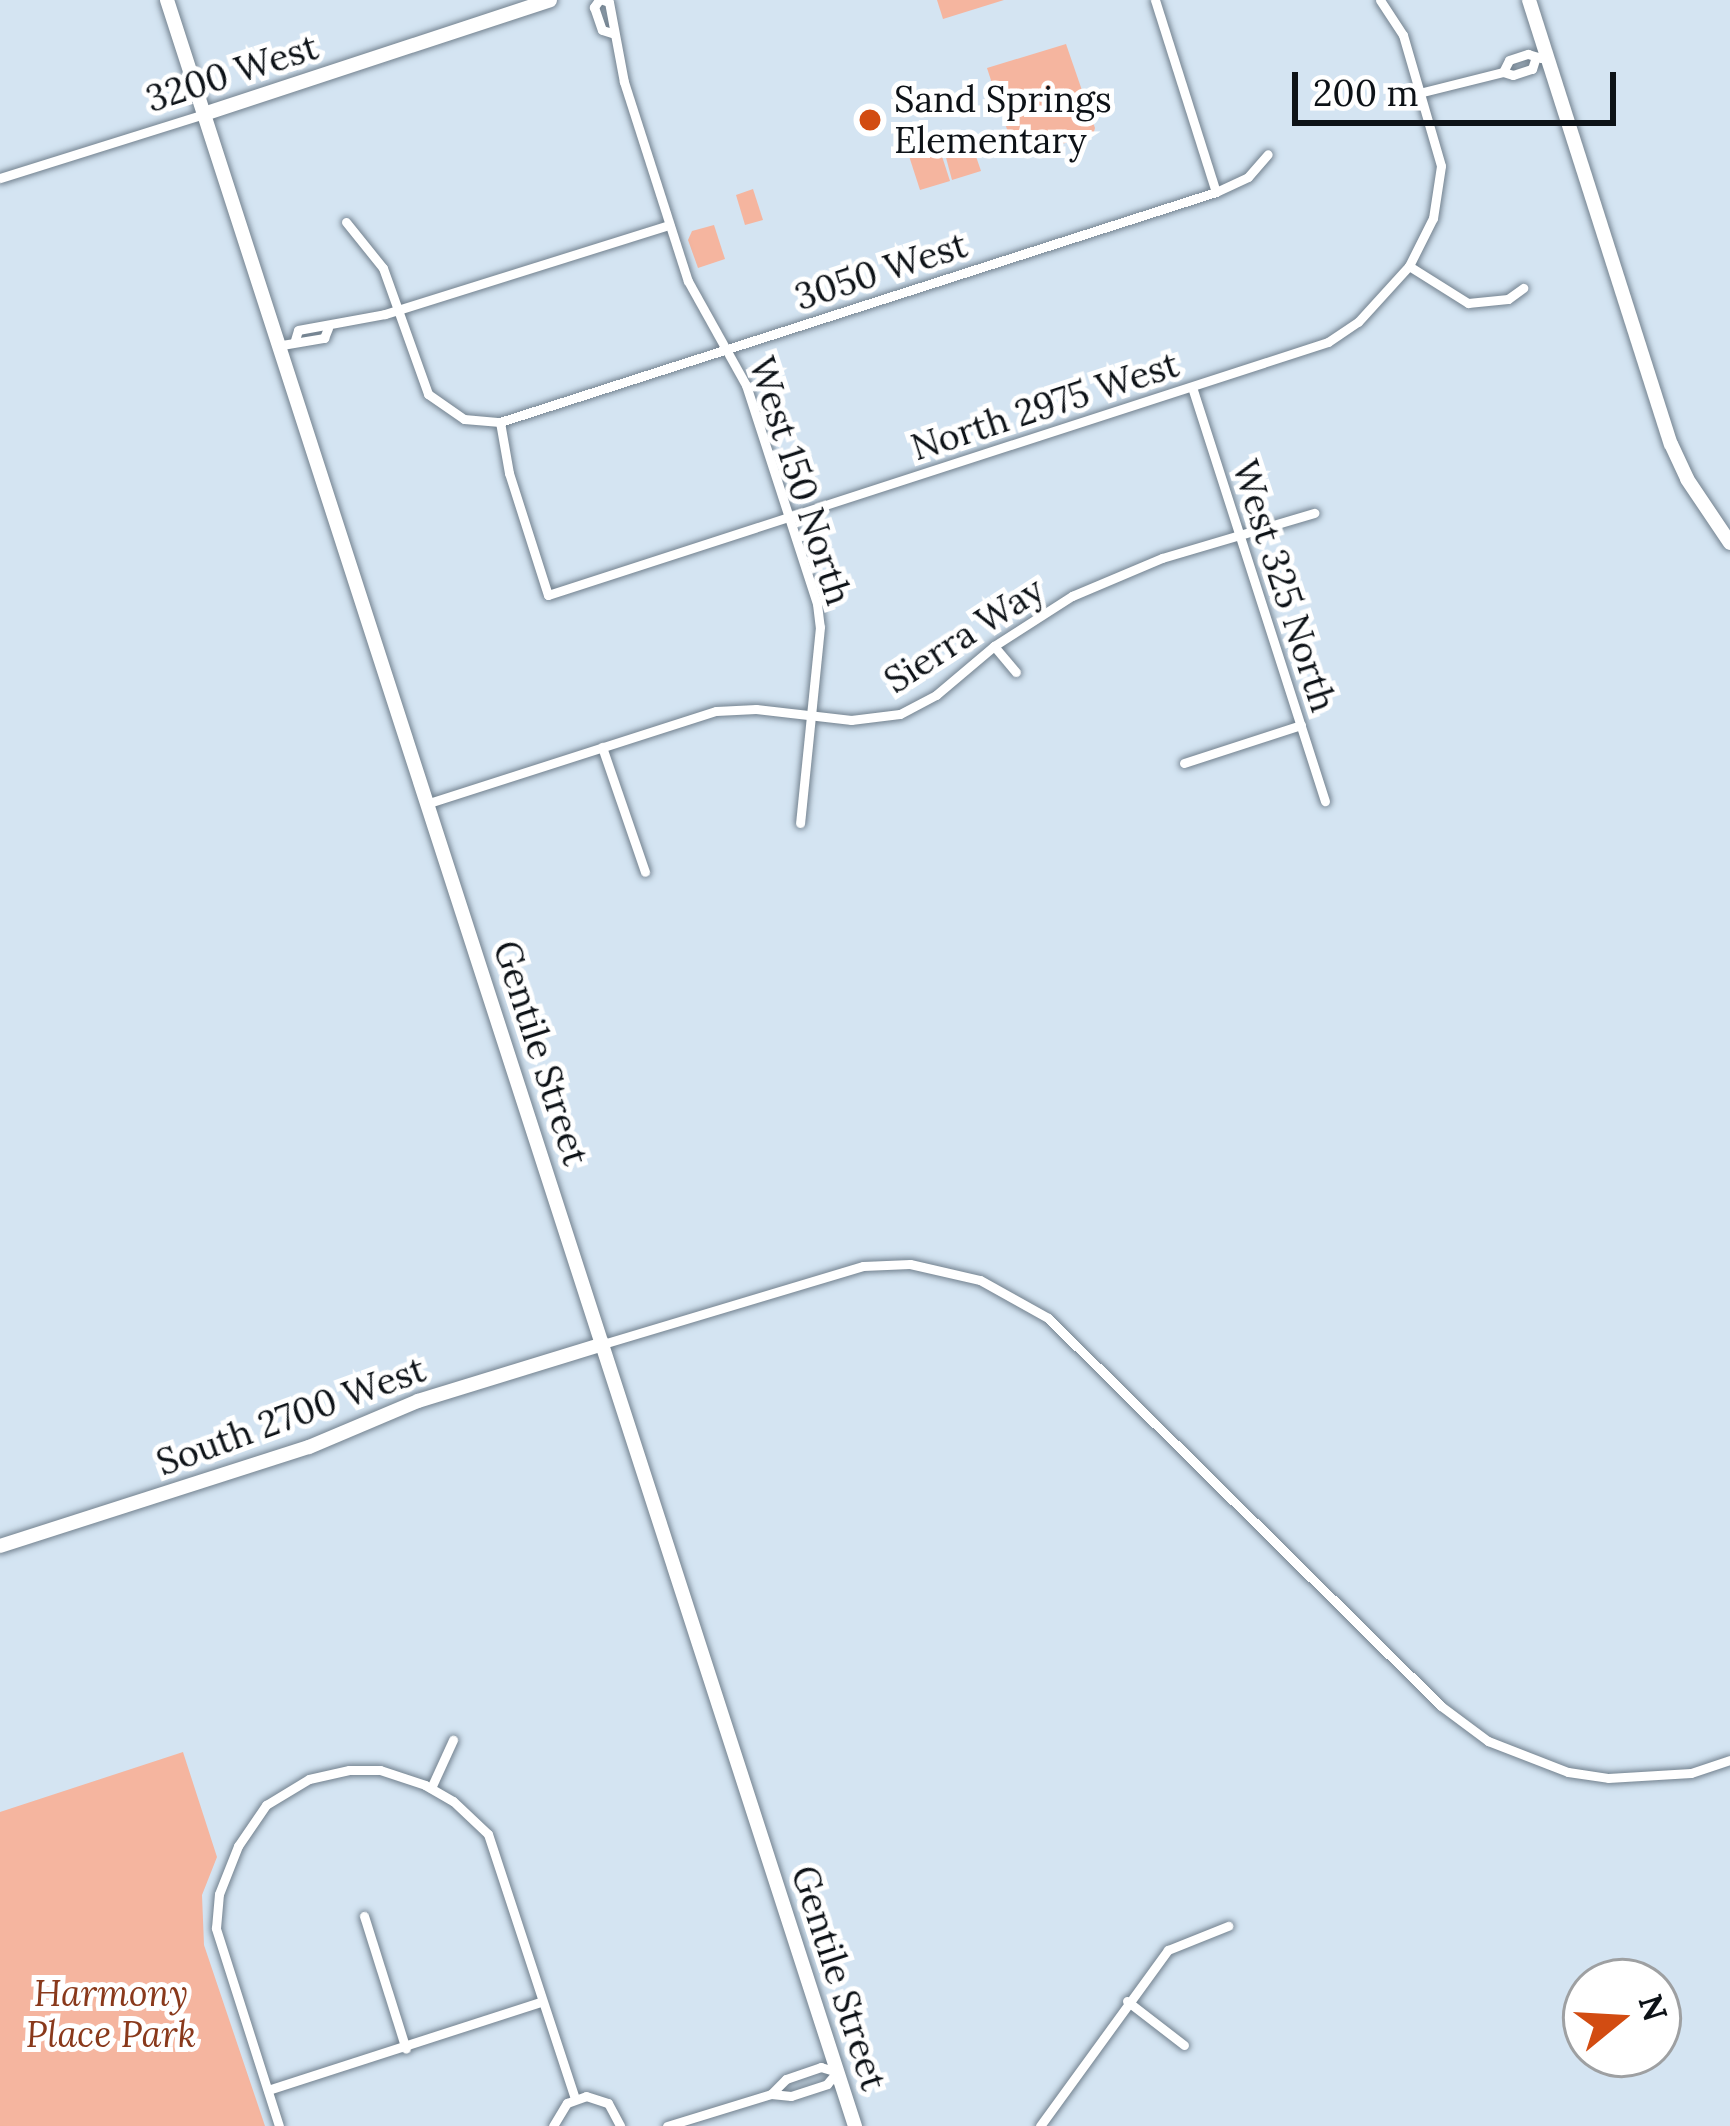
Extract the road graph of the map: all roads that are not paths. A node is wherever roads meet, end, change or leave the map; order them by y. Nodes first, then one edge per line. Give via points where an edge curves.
1 (167, 0) edge
2 (550, 0) edge
3 (601, 0) edge
4 (1155, 0) edge
5 (1380, 0) edge
6 (1529, 0) edge
7 (1541, 58) junction
8 (1423, 92) junction
9 (207, 112) junction
10 (1268, 154) dead end
11 (0, 178) edge
12 (1216, 192) junction
13 (346, 222) dead end
14 (669, 225) junction
15 (1408, 266) junction
16 (1522, 288) dead end
17 (397, 310) junction
18 (289, 343) junction
19 (728, 348) junction
20 (1192, 387) junction
21 (500, 422) junction
22 (1314, 513) dead end
23 (789, 516) junction
24 (1240, 535) junction
25 (1730, 543) edge
26 (994, 646) junction
27 (1016, 672) dead end
28 (808, 715) junction
29 (1301, 725) junction
30 (602, 747) junction
31 (1184, 763) dead end
32 (1325, 801) dead end
33 (429, 803) junction
34 (800, 823) dead end
35 (644, 872) dead end
36 (603, 1344) junction
37 (0, 1546) edge
38 (453, 1740) dead end
39 (1730, 1760) edge
40 (430, 1788) junction
41 (364, 1916) dead end
42 (1228, 1926) dead end
43 (1127, 2001) junction
44 (541, 2002) junction
45 (1184, 2045) dead end
46 (406, 2049) junction
47 (837, 2072) junction
48 (268, 2090) junction
49 (771, 2094) junction
50 (575, 2098) junction
51 (1042, 2125) edge
52 (280, 2126) edge
53 (553, 2126) edge
54 (620, 2126) edge
55 (667, 2126) edge
56 (855, 2126) edge

1 - 9 main road, Gentile Street
2 - 9 main road, 3200 West
3 - 14 street, West 150 North via 595,8 602,30 612,33
4 - 12 street
5 - 8 street, North 2975 West via 1403,35
6 - 7 main road
7 - 8 street via 1514,76
7 - 25 main road via 1670,444
8 - 15 street, North 2975 West via 1441,166 1438,195
9 - 11 street, 3200 West
9 - 18 main road, Gentile Street
10 - 12 street, 3050 West via 1248,177
12 - 19 street, 3050 West
13 - 17 street via 374,252
14 - 17 street
14 - 19 street, West 150 North via 688,281
15 - 16 street via 1468,303 1490,304
15 - 20 street, North 2975 West via 1358,322 1328,342
17 - 18 street via 328,328 319,323
17 - 21 street via 428,394 464,419
18 - 33 main road, Gentile Street
19 - 21 street, 3050 West
19 - 23 street, West 150 North
20 - 23 street, North 2975 West
20 - 24 street, West 325 North
21 - 23 street, North 2975 West via 548,595
22 - 24 street, Sierra Way
23 - 28 street, West 150 North via 820,615
24 - 26 street, Sierra Way via 1114,577
24 - 29 street, West 325 North
26 - 27 street
26 - 28 street, Sierra Way via 900,714
28 - 30 street, Sierra Way via 716,711
28 - 34 street, West 150 North
29 - 31 street
29 - 32 street, West 325 North
30 - 33 street, Sierra Way
30 - 35 street
33 - 36 main road, Gentile Street
36 - 37 main road, South 2700 West
36 - 39 street via 863,1266 910,1264 980,1280 1048,1318 1442,1706 1488,1741 1568,1772 1608,1778 1691,1773
36 - 47 main road, Gentile Street
38 - 40 street
40 - 44 street via 493,1843
40 - 48 street via 365,1769 309,1779 256,1814 238,1846 223,1878 218,1934
41 - 46 street
42 - 43 street via 1168,1950
43 - 45 street
43 - 51 street
44 - 46 street
44 - 50 street
46 - 48 street
47 - 49 street via 791,2096
47 - 49 street via 821,2067
47 - 56 main road, Gentile Street
48 - 52 street
49 - 55 street
50 - 53 street
50 - 54 street via 608,2103

